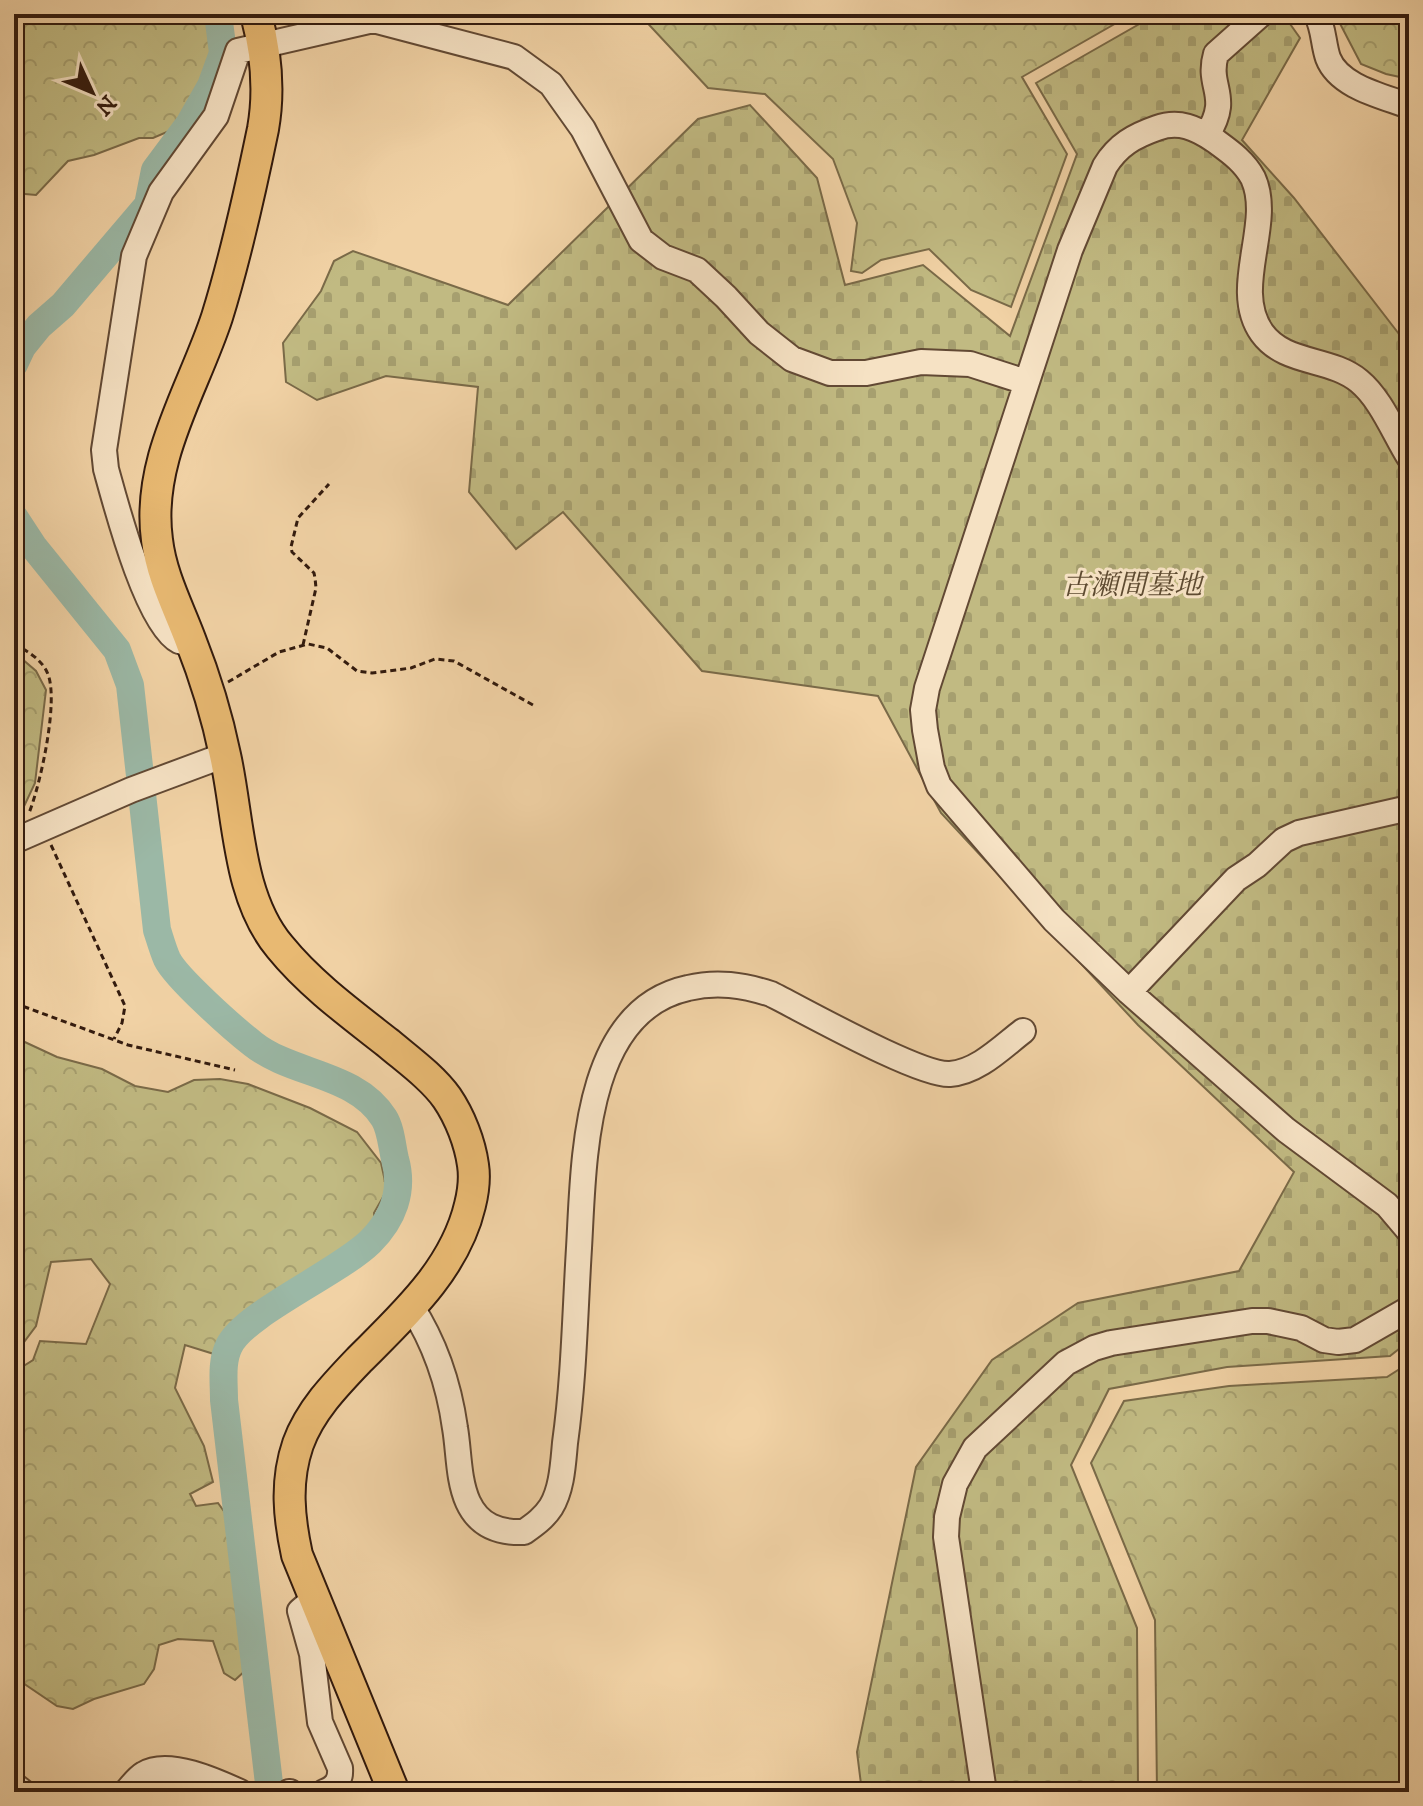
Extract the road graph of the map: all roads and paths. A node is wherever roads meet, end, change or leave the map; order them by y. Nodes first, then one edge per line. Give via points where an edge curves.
1 (256, 14) edge
2 (1261, 14) edge
3 (1316, 14) edge
4 (265, 47) junction
5 (1409, 106) edge
6 (1207, 135) junction
7 (1026, 382) junction
8 (1409, 457) edge
9 (329, 484) dead end
10 (21, 507) dead end
11 (14, 511) edge
12 (192, 643) junction
13 (14, 644) edge
14 (303, 645) junction
15 (208, 691) junction
16 (533, 705) dead end
17 (225, 755) junction
18 (1409, 808) edge
19 (26, 830) edge
20 (1129, 992) junction
21 (14, 1003) edge
22 (1023, 1031) dead end
23 (114, 1039) junction
24 (235, 1070) dead end
25 (1409, 1231) edge
26 (411, 1306) junction
27 (1409, 1309) edge
28 (314, 1599) junction
29 (186, 1774) junction
30 (14, 1785) edge
31 (23, 1792) edge
32 (126, 1792) edge
33 (159, 1792) edge
34 (240, 1792) edge
35 (324, 1792) edge
36 (394, 1792) edge
37 (984, 1792) edge

1 - 4 main road
2 - 6 street via 1216,54 1220,108
3 - 5 street via 1327,56 1339,75
4 - 7 street via 373,20 514,57 551,84 583,129 641,240 663,257 697,270 792,359 830,373 866,373 921,362 970,364
4 - 12 main road via 267,109 248,199 215,322 166,448 155,500 162,566
4 - 12 street via 238,51 216,116 161,192 134,256 104,450 143,587 162,623 178,641
6 - 7 street via 1184,124 1164,125 1133,137 1112,155 1070,250
6 - 8 street via 1237,156 1254,181 1257,216 1250,293 1262,333 1279,350 1332,366 1359,381
7 - 20 street via 927,688 926,740 939,786 951,802 1054,920
9 - 14 path via 298,518 291,547 315,578
10 - 11 path
12 - 15 main road
13 - 19 path via 47,672 52,698 42,775
14 - 15 path via 279,652
14 - 16 path via 327,648 357,671 372,673 435,659 454,661
15 - 17 main road
17 - 19 street
17 - 26 main road via 245,864 272,937 307,975 447,1097 464,1132 474,1166 466,1222 450,1258
18 - 20 street via 1284,840 1236,879
19 - 23 path via 122,998 124,1013
20 - 25 street via 1286,1130 1387,1205
21 - 23 path
22 - 26 street via 975,1066 950,1074 919,1068 749,987 703,984 676,990 636,1016 607,1060 586,1148 570,1411 560,1482 550,1509 524,1532 499,1531 468,1501 437,1354
23 - 24 path
26 - 28 main road via 337,1383 299,1443 289,1492 290,1524
27 - 37 street via 1355,1340 1324,1340 1301,1328 1252,1321 1094,1348 1057,1370 975,1448 955,1484 946,1537
28 - 35 street via 300,1611 300,1618 312,1654 320,1722 341,1777
28 - 36 main road
29 - 32 street via 163,1768 144,1774
29 - 33 street
29 - 34 street via 204,1775
30 - 31 street

